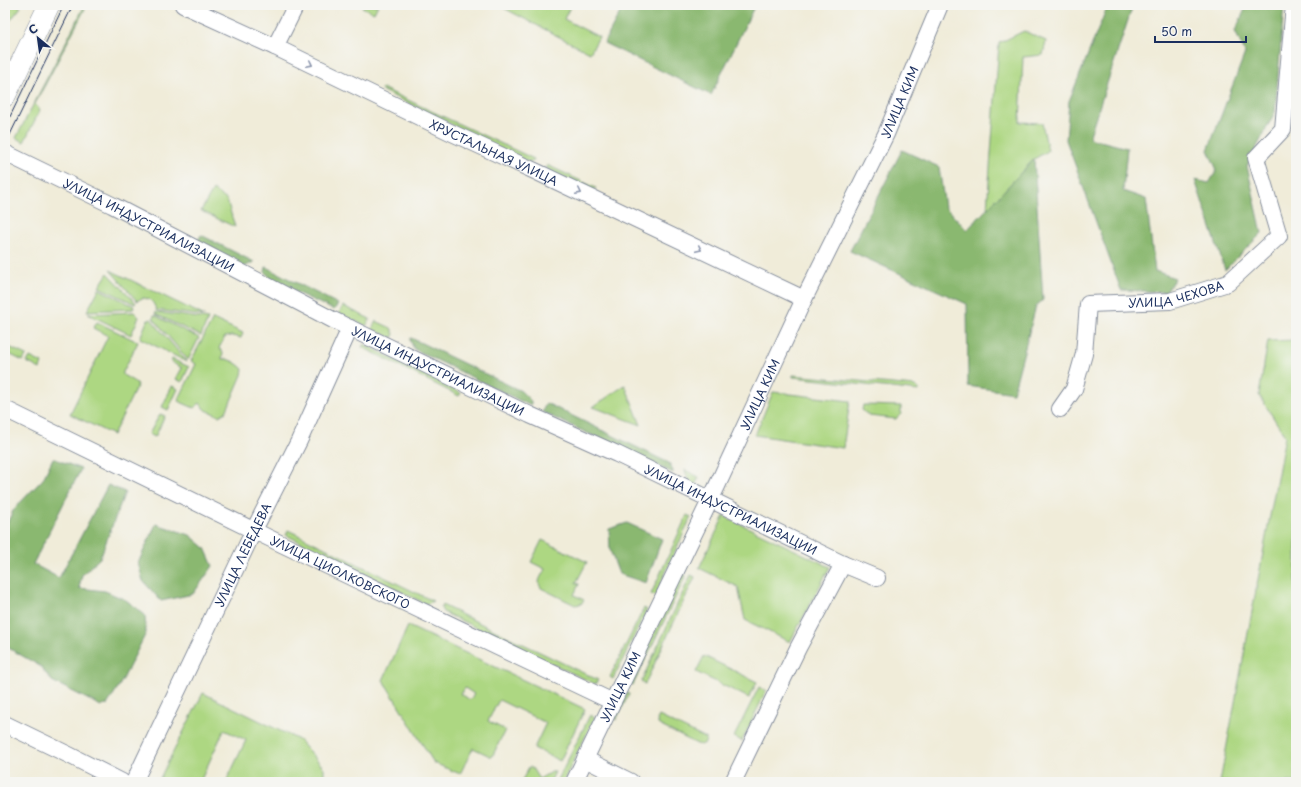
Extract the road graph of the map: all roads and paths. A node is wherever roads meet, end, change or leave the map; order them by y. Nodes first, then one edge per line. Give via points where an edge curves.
1 (49, 5) edge
2 (183, 5) edge
3 (296, 5) edge
4 (940, 5) edge
5 (1294, 5) edge
6 (275, 47) junction
7 (5, 96) edge
8 (5, 152) edge
9 (804, 299) junction
10 (350, 328) junction
11 (5, 409) edge
12 (1060, 409) dead end
13 (711, 499) junction
14 (254, 530) junction
15 (843, 564) junction
16 (877, 578) dead end
17 (613, 702) junction
18 (5, 724) edge
19 (585, 759) junction
20 (122, 782) edge
21 (134, 782) edge
22 (574, 782) edge
23 (631, 782) edge
24 (733, 782) edge

1 - 7 main road
2 - 6 street, ХРУСТАЛЬНАЯ УЛИЦА
3 - 6 street
4 - 9 street, УЛИЦА КИМ via 886,134
5 - 12 street, УЛИЦА ЧЕХОВА via 1283,129 1256,158 1279,236 1228,283 1170,301 1088,304 1084,354 1074,389
6 -> 9 street, ХРУСТАЛЬНАЯ УЛИЦА
8 - 10 street, УЛИЦА ИНДУСТРИАЛИЗАЦИИ
9 - 13 street, УЛИЦА КИМ
10 - 13 street, УЛИЦА ИНДУСТРИАЛИЗАЦИИ
10 - 14 street, УЛИЦА ЛЕБЕДЕВА via 299,441
11 - 14 street, УЛИЦА ЦИОЛКОВСКОГО
13 - 15 street, УЛИЦА ИНДУСТРИАЛИЗАЦИИ
13 - 17 street, УЛИЦА КИМ
14 - 17 street, УЛИЦА ЦИОЛКОВСКОГО
14 - 21 street, УЛИЦА ЛЕБЕДЕВА
15 - 16 street, УЛИЦА ИНДУСТРИАЛИЗАЦИИ
15 - 24 street via 795,654
17 - 19 street, УЛИЦА КИМ
18 - 20 street
19 - 22 street, УЛИЦА КИМ
19 - 23 street

